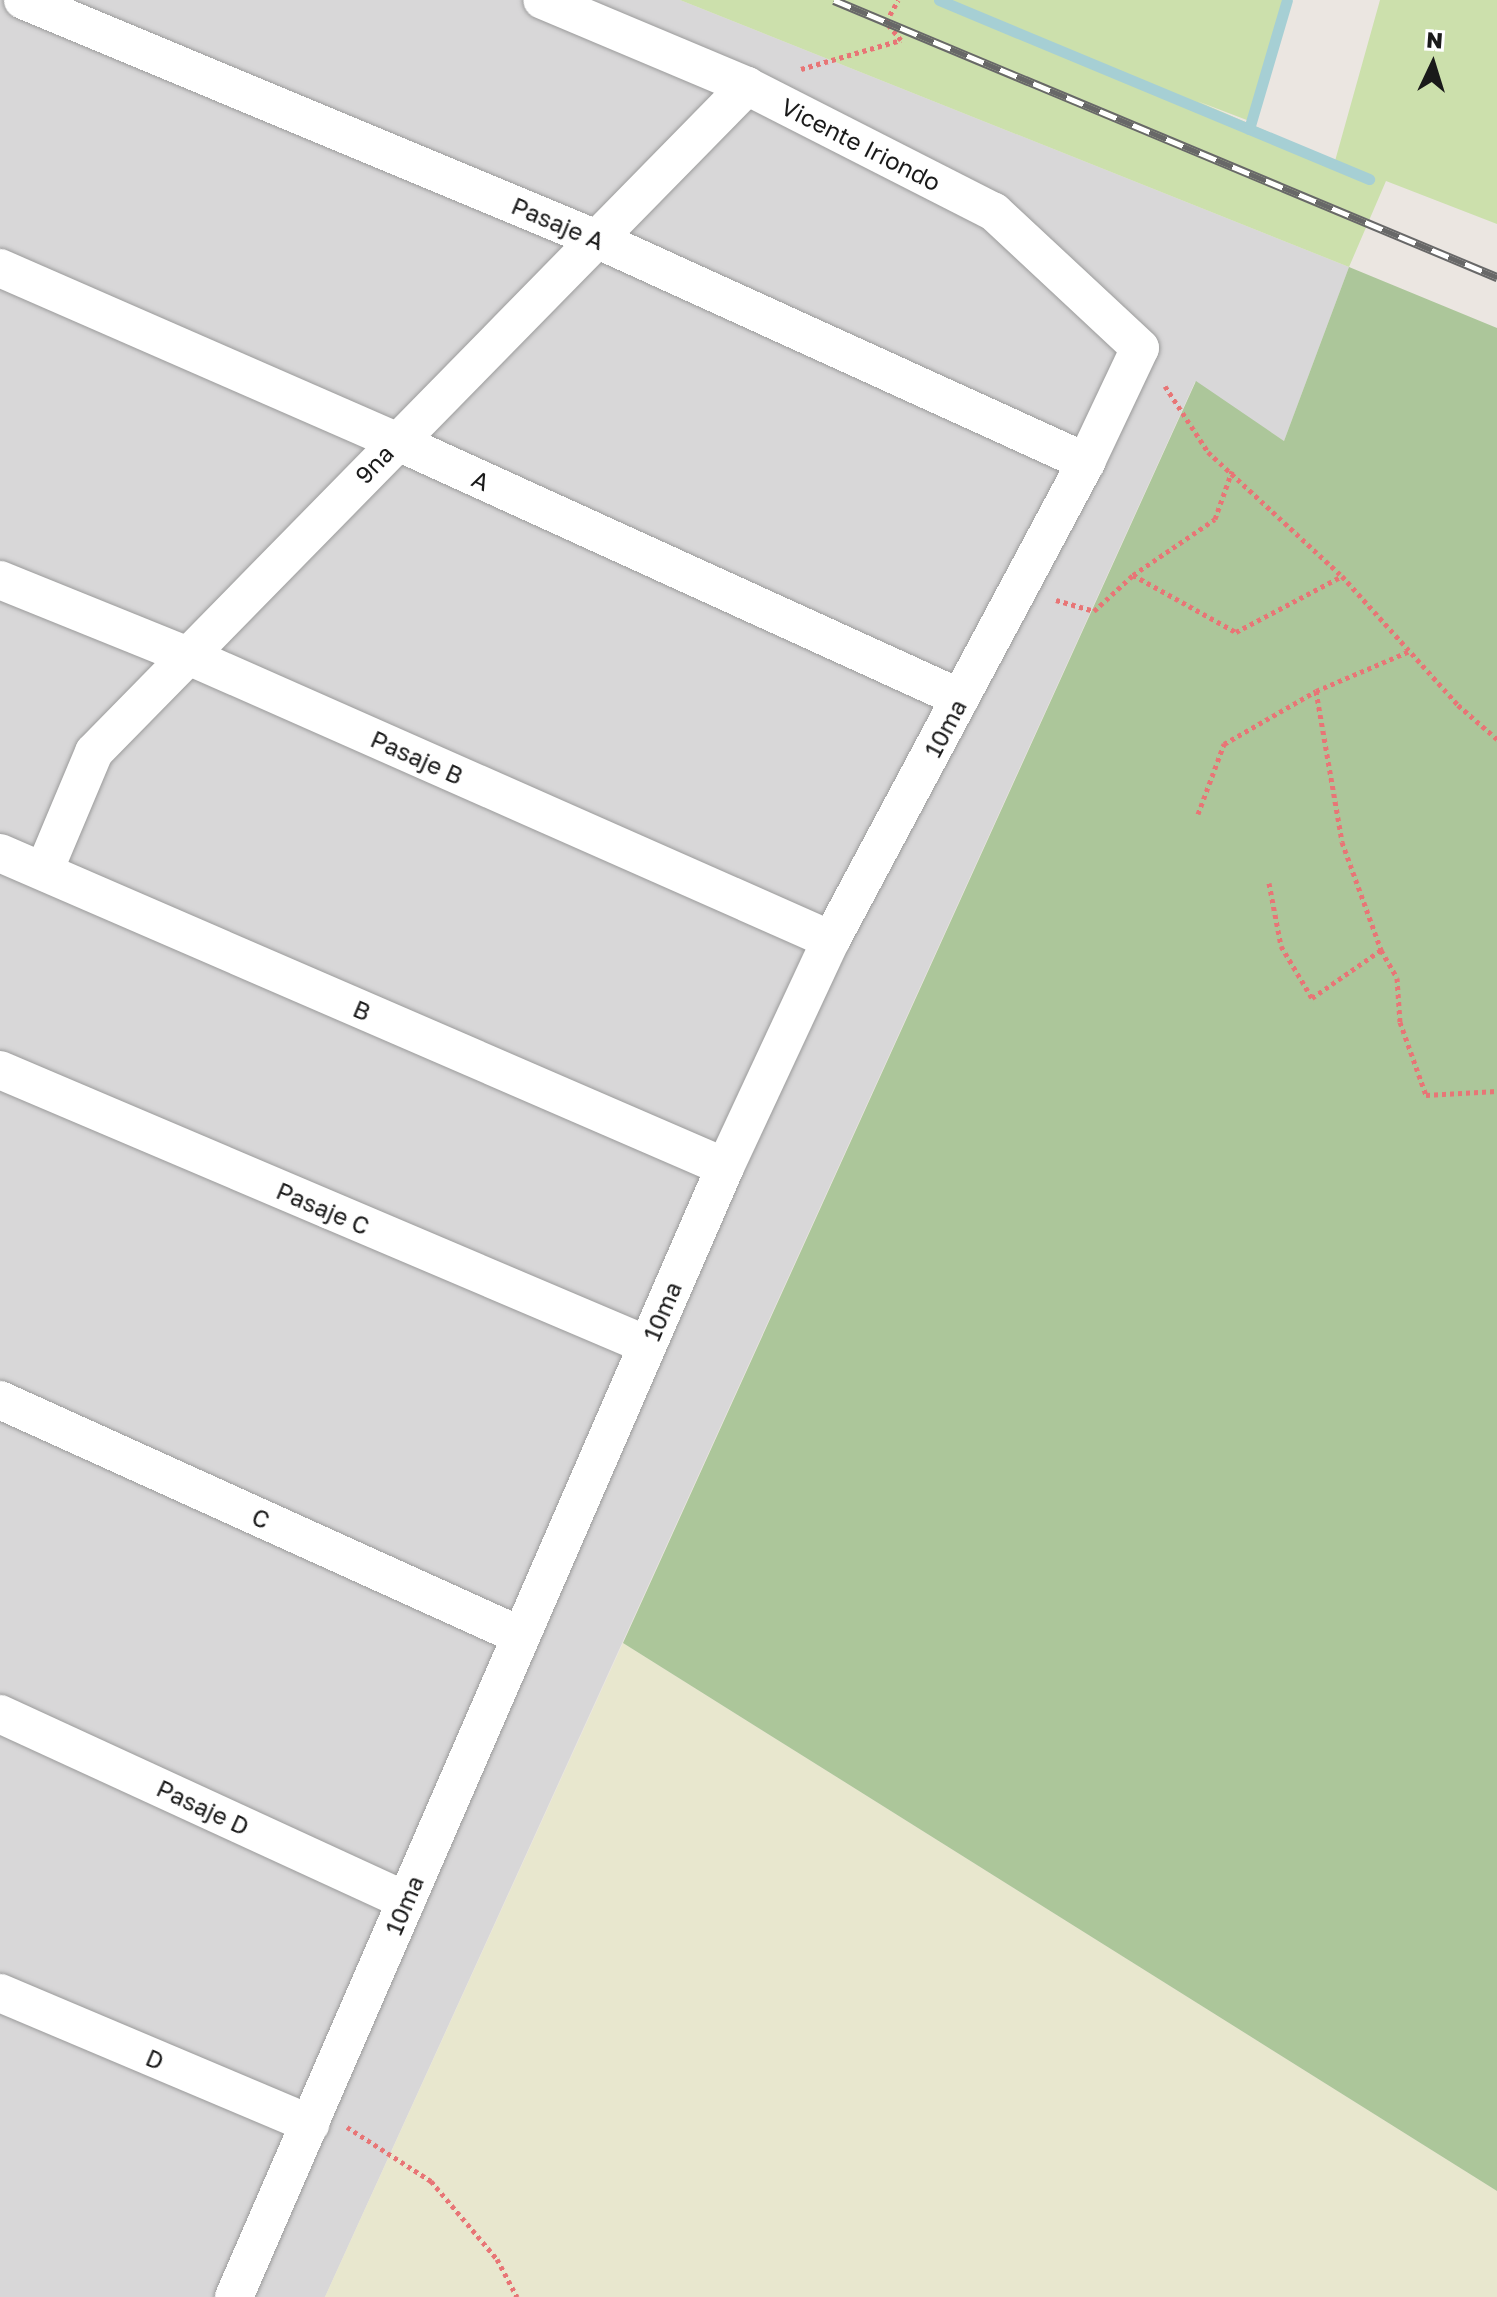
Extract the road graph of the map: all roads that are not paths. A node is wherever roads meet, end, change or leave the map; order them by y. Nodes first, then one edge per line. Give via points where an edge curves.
1 (23, 0) edge
2 (542, 0) edge
3 (747, 86) junction
4 (594, 238) junction
5 (0, 268) edge
6 (1140, 348) joint
7 (396, 441) junction
8 (1086, 462) junction
9 (0, 580) edge
10 (191, 657) junction
11 (960, 698) junction
12 (0, 853) edge
13 (44, 871) junction
14 (831, 940) junction
15 (0, 1070) edge
16 (725, 1167) junction
17 (647, 1345) junction
18 (0, 1400) edge
19 (521, 1636) junction
20 (0, 1714) edge
21 (406, 1901) junction
22 (0, 1993) edge
23 (310, 2124) junction
24 (234, 2297) edge

1 - 4 street, Pasaje A
2 - 3 street, Vicente Iriondo
3 - 4 street, 9na
3 - 6 street, Vicente Iriondo via 994,212
4 - 7 street, 9na
4 - 8 street, Pasaje A
5 - 7 street, A
6 - 8 street, 10ma
7 - 10 street, 9na
7 - 11 street, A
8 - 11 street, 10ma
9 - 10 street, Pasaje B
10 - 13 street, 9na via 94,752
10 - 14 street, Pasaje B
11 - 14 street, 10ma
12 - 13 street, B
13 - 16 street, B
14 - 16 street, 10ma
15 - 17 street, Pasaje C
16 - 17 street, 10ma
17 - 19 street, 10ma
18 - 19 street, C
19 - 21 street, 10ma
20 - 21 street, Pasaje D
21 - 23 street, 10ma
22 - 23 street, D
23 - 24 street, 10ma

